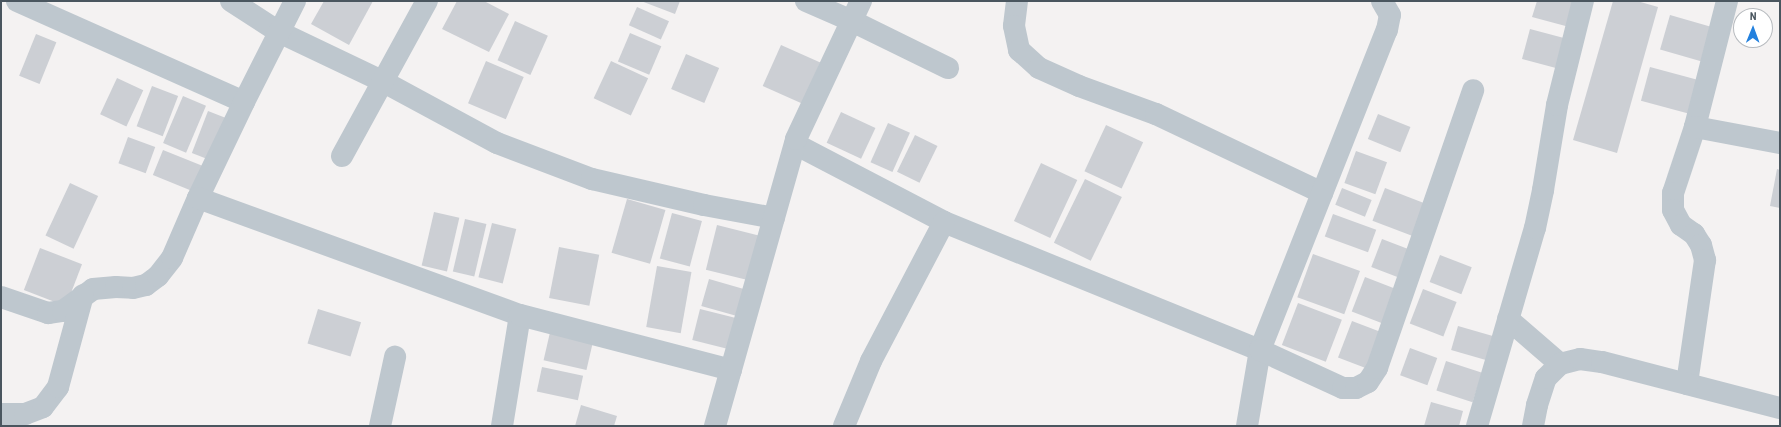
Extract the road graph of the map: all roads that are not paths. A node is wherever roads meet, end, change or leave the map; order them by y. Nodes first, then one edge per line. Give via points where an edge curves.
1 (17, 1) edge
2 (231, 1) edge
3 (295, 1) edge
4 (427, 1) edge
5 (806, 1) edge
6 (861, 1) edge
7 (1017, 1) edge
8 (1382, 1) edge
9 (1583, 1) edge
10 (1727, 1) edge
11 (852, 20) junction
12 (279, 32) junction
13 (948, 68) dead end
14 (384, 82) junction
15 (1473, 90) dead end
16 (244, 102) junction
17 (1694, 127) junction
18 (1780, 143) edge
19 (795, 144) junction
20 (342, 156) dead end
21 (1322, 192) junction
22 (198, 198) junction
23 (774, 218) junction
24 (944, 222) junction
25 (83, 295) junction
26 (1, 298) edge
27 (520, 315) junction
28 (1508, 319) junction
29 (1260, 350) junction
30 (395, 357) dead end
31 (1560, 364) junction
32 (731, 370) junction
33 (1687, 384) junction
34 (1780, 408) edge
35 (1, 414) edge
36 (25, 420) edge
37 (380, 426) edge
38 (502, 426) edge
39 (715, 426) edge
40 (844, 426) edge
41 (1247, 426) edge
42 (1477, 426) edge
43 (1533, 426) edge

1 - 16 street
2 - 12 street
3 - 12 street
4 - 14 street
5 - 11 street
6 - 11 street
7 - 21 street via 1014,26 1019,50 1039,68 1156,114
8 - 21 street via 1390,15 1387,30
9 - 28 street via 1557,104 1535,228
10 - 17 street
11 - 13 street
11 - 19 street
12 - 14 street
12 - 16 street
14 - 20 street
14 - 23 street via 497,143 592,179
15 - 29 street via 1377,368 1368,382 1356,388 1343,388
16 - 22 street
17 - 18 street
17 - 33 street via 1673,193 1673,210 1681,225 1694,234 1701,244 1705,260
19 - 23 street
19 - 24 street
21 - 29 street
22 - 25 street via 172,258 158,276 146,285 133,288 93,289
22 - 27 street
23 - 32 street
24 - 29 street
24 - 40 street via 871,361
25 - 26 street via 63,311 48,313
25 - 36 street via 58,387 43,406
27 - 32 street
27 - 38 street
28 - 31 street
28 - 42 street
29 - 41 street
30 - 37 street
31 - 33 street via 1580,359 1602,362
31 - 43 street via 1546,378
32 - 39 street
33 - 34 street
35 - 36 street

